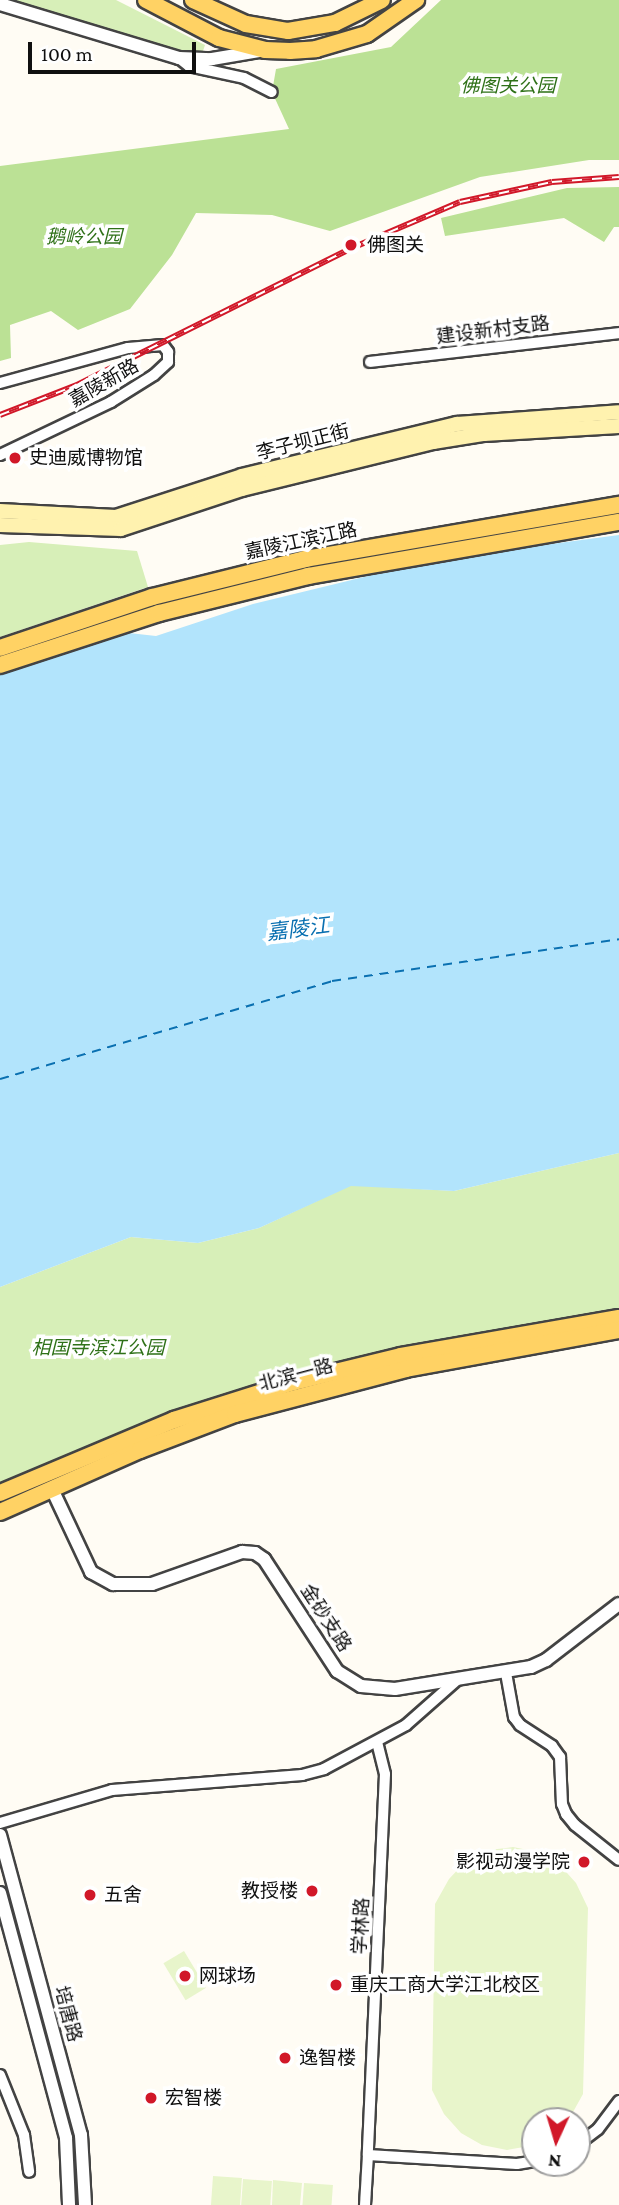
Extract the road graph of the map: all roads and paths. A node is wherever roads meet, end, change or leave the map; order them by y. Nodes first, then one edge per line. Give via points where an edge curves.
1 (146, 0) edge
2 (193, 0) edge
3 (382, 0) edge
4 (416, 0) edge
5 (4, 5) edge
6 (265, 50) junction
7 (179, 58) junction
8 (272, 92) dead end
9 (619, 333) edge
10 (370, 362) dead end
11 (0, 383) edge
12 (619, 412) edge
13 (619, 426) edge
14 (431, 436) junction
15 (0, 455) edge
16 (619, 505) edge
17 (0, 512) edge
18 (619, 522) edge
19 (0, 525) edge
20 (0, 648) edge
21 (0, 665) edge
22 (619, 1318) edge
23 (619, 1330) edge
24 (51, 1489) junction
25 (0, 1493) edge
26 (0, 1512) edge
27 (619, 1604) edge
28 (506, 1673) junction
29 (457, 1680) junction
30 (377, 1742) junction
31 (0, 1823) edge
32 (0, 1835) edge
33 (619, 1860) edge
34 (0, 1893) edge
35 (0, 2075) edge
36 (619, 2101) edge
37 (591, 2134) edge
38 (368, 2155) junction
39 (521, 2163) edge
40 (29, 2172) dead end
41 (69, 2205) edge
42 (85, 2205) edge
43 (365, 2205) edge

1 - 6 main road via 219,38
2 - 3 main road via 246,24 288,31 335,23
4 - 6 main road via 367,34 342,43 317,49
5 - 7 street
6 - 7 street via 212,59
7 - 8 street via 189,66 244,78
9 - 10 street, 建设新村支路
11 - 15 street, 嘉陵新路 via 128,348 163,345 168,352 168,362 111,402
12 - 14 main road, 李子坝正街 via 484,421
13 - 14 main road, 李子坝正街
14 - 17 main road, 李子坝正街 via 242,476 116,517
14 - 19 main road, 李子坝正街 via 242,489 121,529
16 - 20 main road, 嘉陵江滨江路 via 305,559 152,597
18 - 21 main road, 嘉陵江滨江路 via 308,576 159,614
22 - 25 main road, 北滨一路 via 401,1356 293,1382 174,1420
23 - 24 main road, 北滨一路 via 406,1368 305,1394 235,1414
24 - 26 main road, 北滨一路
24 - 29 street, 金砂支路 via 91,1572 100,1580 137,1586 242,1552 255,1553 264,1559 337,1671 347,1679 378,1689
27 - 28 street, 金砂支路 via 546,1661
28 - 29 street, 金砂支路
28 - 33 street via 514,1717 560,1757 566,1814
29 - 30 street via 425,1712
30 - 31 street via 342,1762 302,1775 111,1790
30 - 38 street, 学林路 via 385,1774
32 - 42 street, 培唐路 via 81,2135
34 - 41 street, 培唐路 via 66,2138
35 - 40 street via 24,2135
36 - 37 street
38 - 39 street
38 - 43 street, 学林路

